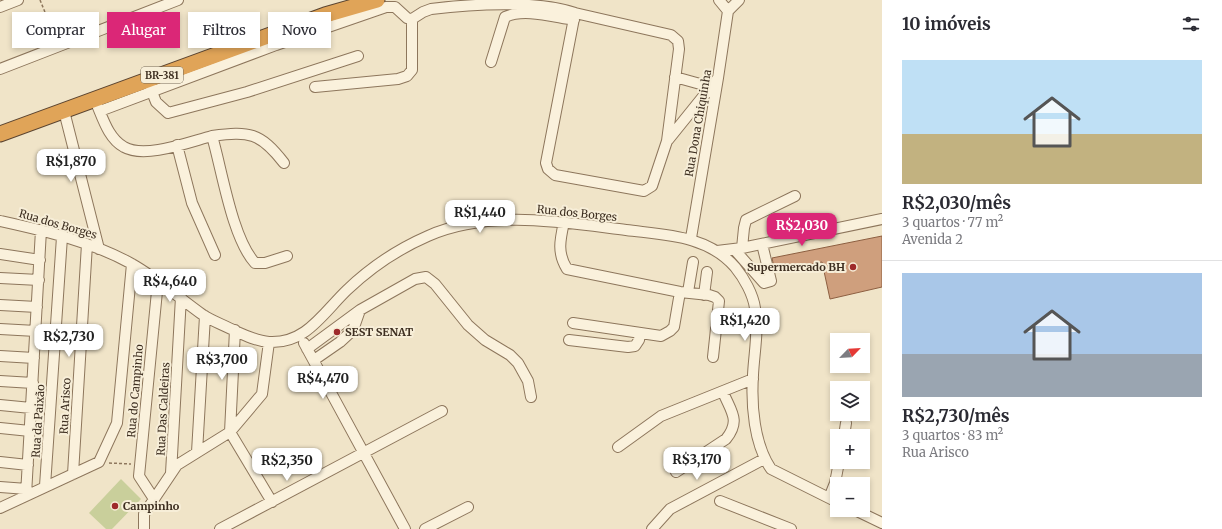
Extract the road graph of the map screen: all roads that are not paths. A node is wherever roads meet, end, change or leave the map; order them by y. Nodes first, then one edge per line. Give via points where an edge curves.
1 (18, 0) edge
2 (178, 0) edge
3 (345, 0) edge
4 (377, 0) edge
5 (719, 0) edge
6 (739, 0) edge
7 (0, 6) edge
8 (728, 11) junction
9 (574, 16) junction
10 (412, 19) junction
11 (358, 56) dead end
12 (491, 62) dead end
13 (0, 69) edge
14 (675, 77) junction
15 (718, 78) junction
16 (150, 85) junction
17 (315, 87) dead end
18 (711, 87) junction
19 (97, 106) junction
20 (64, 111) junction
21 (0, 125) edge
22 (0, 134) edge
23 (212, 136) junction
24 (667, 141) junction
25 (177, 145) junction
26 (284, 163) dead end
27 (795, 196) dead end
28 (882, 219) edge
29 (0, 220) edge
30 (564, 222) junction
31 (41, 230) junction
32 (62, 237) junction
33 (690, 238) junction
34 (87, 244) junction
35 (762, 244) junction
36 (738, 248) junction
37 (99, 249) junction
38 (718, 251) junction
39 (0, 254) edge
40 (215, 255) dead end
41 (287, 256) dead end
42 (40, 260) junction
43 (693, 262) dead end
44 (132, 264) junction
45 (707, 272) dead end
46 (0, 278) edge
47 (39, 280) junction
48 (158, 282) junction
49 (684, 292) junction
50 (704, 294) junction
51 (181, 297) junction
52 (0, 305) edge
53 (37, 307) junction
54 (360, 310) junction
55 (205, 316) junction
56 (573, 323) dead end
57 (0, 329) edge
58 (235, 330) junction
59 (36, 331) junction
60 (640, 333) junction
61 (300, 336) junction
62 (569, 340) dead end
63 (269, 342) junction
64 (307, 349) junction
65 (0, 356) edge
66 (713, 357) dead end
67 (34, 358) junction
68 (314, 360) junction
69 (753, 379) junction
70 (0, 380) edge
71 (33, 383) junction
72 (723, 392) junction
73 (531, 397) dead end
74 (0, 405) edge
75 (31, 408) junction
76 (442, 411) dead end
77 (846, 423) dead end
78 (0, 428) edge
79 (845, 429) edge
80 (30, 431) junction
81 (230, 432) junction
82 (618, 447) dead end
83 (197, 452) junction
84 (364, 454) junction
85 (764, 459) junction
86 (0, 462) edge
87 (28, 465) junction
88 (676, 472) dead end
89 (73, 474) junction
90 (171, 474) junction
91 (45, 486) junction
92 (0, 487) edge
93 (26, 492) junction
94 (830, 498) edge
95 (154, 499) junction
96 (720, 501) dead end
97 (272, 502) junction
98 (468, 507) dead end
99 (0, 508) edge
100 (869, 517) edge
101 (882, 523) edge
102 (404, 528) edge
103 (144, 529) edge
104 (220, 529) edge
105 (425, 529) edge
106 (652, 529) edge
107 (791, 529) edge

1 - 7 street
2 - 13 street
3 - 21 highway, BR-381 via 153,67
4 - 16 highway, BR-381 via 325,15
5 - 8 street
6 - 8 street
8 - 15 street, Rua Dona Chiquinha
9 - 10 street via 564,7 535,3 478,3 431,9
9 - 12 street via 522,13 505,17
9 - 14 street via 671,35 678,41 680,48
9 - 24 street via 546,163 548,169 555,175 644,191 652,186
10 - 16 street via 394,7 386,7
10 - 17 street via 412,70 407,76
11 - 16 street via 247,92 168,113 156,102
14 - 18 street
14 - 24 street
15 - 18 street
15 - 33 street, Rua Dona Chiquinha
16 - 19 highway, BR-381
18 - 24 street
19 - 20 highway, BR-381
19 - 25 street via 111,135 124,147 149,152
20 - 22 highway, BR-381
20 - 37 street
23 - 25 street
23 - 26 street via 236,133 252,135 270,145
23 - 41 street via 234,222 250,257 255,262 265,263
25 - 40 street via 192,203
27 - 36 street via 746,220
28 - 35 street
29 - 31 street, Rua dos Borges
30 - 33 street, Rua dos Borges
30 - 49 street via 560,259 567,269
30 - 61 street, Rua dos Borges via 496,221 459,226 429,235 387,258 347,290
31 - 32 street, Rua dos Borges
31 - 42 street
32 - 34 street, Rua dos Borges
32 - 91 street, Rua da Paixão
33 - 38 street, Rua dos Borges
34 - 37 street, Rua dos Borges
34 - 89 street, Rua Arisco
35 - 36 street
35 - 36 street via 768,282
36 - 38 street
37 - 44 street, Rua dos Borges
38 - 69 street, Rua dos Borges via 735,267 747,286 755,308
39 - 42 street
42 - 47 street
43 - 49 street
44 - 48 street, Rua dos Borges
44 - 89 street via 117,423 99,462
45 - 50 street
46 - 47 street
47 - 53 street
48 - 51 street, Rua dos Borges
48 - 95 street, Rua do Campinho via 139,476
49 - 50 street
49 - 60 street via 674,327 670,331 661,336
50 - 66 street via 719,301
51 - 55 street, Rua dos Borges
51 - 90 street, Rua Das Caldeiras
52 - 53 street
53 - 59 street
54 - 64 street
54 - 68 street via 353,330
54 - 73 street via 415,279 426,278 484,340 510,355 518,363 528,381
55 - 58 street, Rua dos Borges
55 - 83 street
56 - 60 street
57 - 59 street
58 - 63 street, Rua dos Borges via 251,338
58 - 81 street
59 - 67 street
60 - 62 street via 635,346 628,347
61 - 63 street, Rua dos Borges
61 - 64 street
63 - 81 street via 262,394
64 - 68 street
65 - 67 street
67 - 71 street
68 - 84 street
69 - 72 street
69 - 85 street, Rua dos Borges via 754,407
70 - 71 street
71 - 75 street
72 - 82 street via 661,416
72 - 88 street via 735,420 732,432 726,439
74 - 75 street
75 - 80 street
76 - 84 street
77 - 79 street
78 - 80 street
80 - 87 street
81 - 83 street
81 - 97 street
83 - 90 street via 177,465
84 - 97 street
84 - 102 street
85 - 94 street via 771,469
85 - 106 street via 670,509
86 - 87 street
87 - 93 street
89 - 91 street
90 - 95 street
91 - 93 street
92 - 93 street
93 - 99 street
95 - 103 street via 144,514
96 - 107 street
97 - 104 street
98 - 105 street
100 - 101 street

